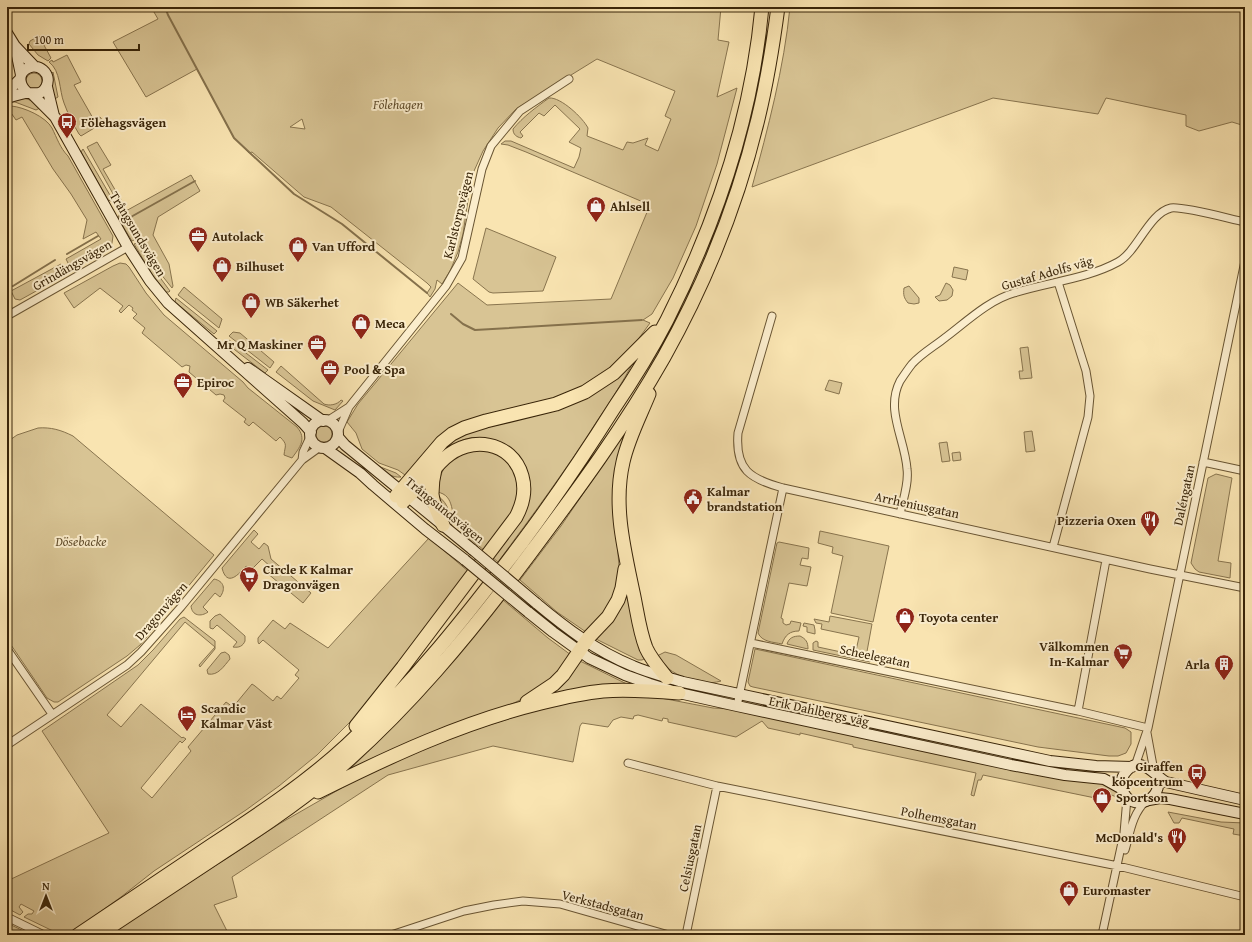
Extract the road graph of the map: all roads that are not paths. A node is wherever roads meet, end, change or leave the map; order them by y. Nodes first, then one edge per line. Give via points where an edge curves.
1 (762, 7) edge
2 (778, 7) edge
3 (7, 33) edge
4 (15, 46) junction
5 (34, 66) junction
6 (21, 77) junction
7 (569, 79) dead end
8 (46, 87) junction
9 (7, 92) edge
10 (29, 93) junction
11 (7, 98) edge
12 (55, 118) junction
13 (1245, 222) edge
14 (128, 246) junction
15 (1245, 261) edge
16 (1058, 282) junction
17 (7, 316) edge
18 (772, 316) dead end
19 (668, 319) junction
20 (220, 349) junction
21 (662, 360) junction
22 (349, 407) junction
23 (325, 421) junction
24 (311, 434) junction
25 (338, 435) junction
26 (323, 448) junction
27 (302, 460) junction
28 (1203, 462) junction
29 (436, 468) junction
30 (1245, 471) edge
31 (360, 473) junction
32 (783, 488) junction
33 (402, 496) junction
34 (900, 514) junction
35 (444, 525) junction
36 (449, 547) junction
37 (1053, 547) junction
38 (1106, 560) junction
39 (626, 562) junction
40 (1180, 575) junction
41 (1245, 588) edge
42 (536, 603) joint
43 (528, 612) joint
44 (751, 643) junction
45 (582, 646) junction
46 (7, 649) edge
47 (667, 678) junction
48 (679, 693) junction
49 (740, 694) junction
50 (737, 706) junction
51 (517, 709) junction
52 (1078, 710) junction
53 (52, 714) junction
54 (1148, 730) junction
55 (7, 745) edge
56 (628, 763) dead end
57 (321, 767) junction
58 (1133, 767) junction
59 (1155, 774) junction
60 (717, 786) junction
61 (1125, 793) junction
62 (1245, 800) edge
63 (1147, 801) junction
64 (295, 803) junction
65 (1245, 814) edge
66 (1118, 866) junction
67 (1245, 897) edge
68 (7, 917) edge
69 (79, 934) edge
70 (44, 935) edge
71 (98, 935) edge
72 (391, 935) edge
73 (669, 935) edge
74 (686, 935) edge
75 (1102, 935) edge

1 - 19 highway via 752,78 732,159 691,271
2 - 21 highway via 758,119 738,191 707,271
3 - 4 main road
4 - 5 main road
4 - 6 main road
5 - 6 main road via 26,69
5 - 8 main road via 46,73
6 - 9 main road
6 - 10 main road via 21,86
7 - 22 street, Karlstorpsvägen via 520,111 491,146 482,169 462,258 446,286
8 - 10 main road via 40,93
8 - 12 main road, Trångsundsvägen
10 - 11 main road
10 - 12 main road, Trångsundsvägen
12 - 14 main road, Trångsundsvägen
13 - 16 street, Gustaf Adolfs väg via 1171,208 1150,224 1120,261 1096,272
14 - 17 street, Grindängsvägen
14 - 20 main road, Trångsundsvägen via 150,281 168,303
15 - 28 street, Daléngatan
16 - 34 street, Gustaf Adolfs väg via 1012,293 994,301 929,349 906,371 894,400 895,417 905,449 908,471
16 - 37 street via 1086,372 1090,396 1088,417
18 - 32 street, Arrheniusgatan via 737,443 742,465 748,473
19 - 33 highway via 614,373 585,392 556,404 486,421 452,434 442,442
19 - 57 highway via 592,444 496,577 393,699
20 - 23 main road, Trångsundsvägen
20 - 24 main road, Trångsundsvägen via 303,423
21 - 39 highway via 623,462 620,513
21 - 64 highway via 613,439 508,584 386,724 329,777
22 - 23 street, Karlstorpsvägen
22 - 25 street, Karlstorpsvägen
23 - 24 main road via 317,423
23 - 25 main road via 333,424
24 - 26 main road via 314,443
24 - 27 street, Dragonvägen
25 - 26 main road via 332,446
25 - 33 main road, Trångsundsvägen via 345,445
26 - 27 street, Dragonvägen
26 - 31 main road, Trångsundsvägen
27 - 53 street, Dragonvägen via 141,652 126,665
28 - 30 street
28 - 40 street, Daléngatan
29 - 33 highway
29 - 35 highway via 432,494
29 - 57 highway via 449,454 463,446 485,444 501,449 513,459 521,472 524,489 522,504 516,517 403,667
31 - 33 main road, Trångsundsvägen
31 - 36 main road, Trångsundsvägen
32 - 34 street, Arrheniusgatan
32 - 44 street
33 - 35 main road, Trångsundsvägen
33 - 36 main road, Trångsundsvägen
34 - 37 street, Arrheniusgatan
35 - 42 main road, Trångsundsvägen, bridge
36 - 43 main road, Trångsundsvägen, bridge
37 - 38 street, Arrheniusgatan
38 - 40 street, Arrheniusgatan
38 - 52 street
39 - 45 highway via 622,588 614,608
39 - 47 highway via 643,639 651,657
40 - 41 street, Arrheniusgatan
40 - 54 street, Daléngatan
42 - 45 main road, Erik Dahlbergs väg
43 - 45 main road, Erik Dahlbergs väg
44 - 49 street
44 - 52 street, Scheelegatan
45 - 47 main road, Erik Dahlbergs väg
45 - 48 main road, Erik Dahlbergs väg via 589,658 625,675
45 - 51 highway via 554,684
46 - 53 street
47 - 49 main road, Erik Dahlbergs väg
48 - 50 main road, Erik Dahlbergs väg
48 - 51 highway via 604,691 566,696
49 - 50 street
49 - 58 main road, Erik Dahlbergs väg via 1043,759 1096,766
50 - 61 main road, Erik Dahlbergs väg via 1011,765 1104,779
51 - 64 highway via 422,743
52 - 54 street, Scheelegatan
53 - 55 street, Dragonvägen
54 - 58 street, Daléngatan
54 - 59 street, Daléngatan
56 - 60 street, Polhemsgatan
57 - 69 highway via 266,810
58 - 59 main road, Erik Dahlbergs väg via 1145,766
58 - 61 main road via 1123,776 1121,785
59 - 62 main road, Erik Dahlbergs väg via 1166,782
59 - 63 main road via 1158,790
60 - 66 street, Polhemsgatan
60 - 74 street, Celsiusgatan
61 - 63 main road, Erik Dahlbergs väg via 1134,801
61 - 66 street via 1124,833
63 - 65 main road, Erik Dahlbergs väg via 1170,799
63 - 66 street via 1138,810
64 - 71 highway
66 - 67 street, Polhemsgatan
66 - 75 street
68 - 70 street
72 - 73 street, Verkstadsgatan via 464,911 523,902 560,904

